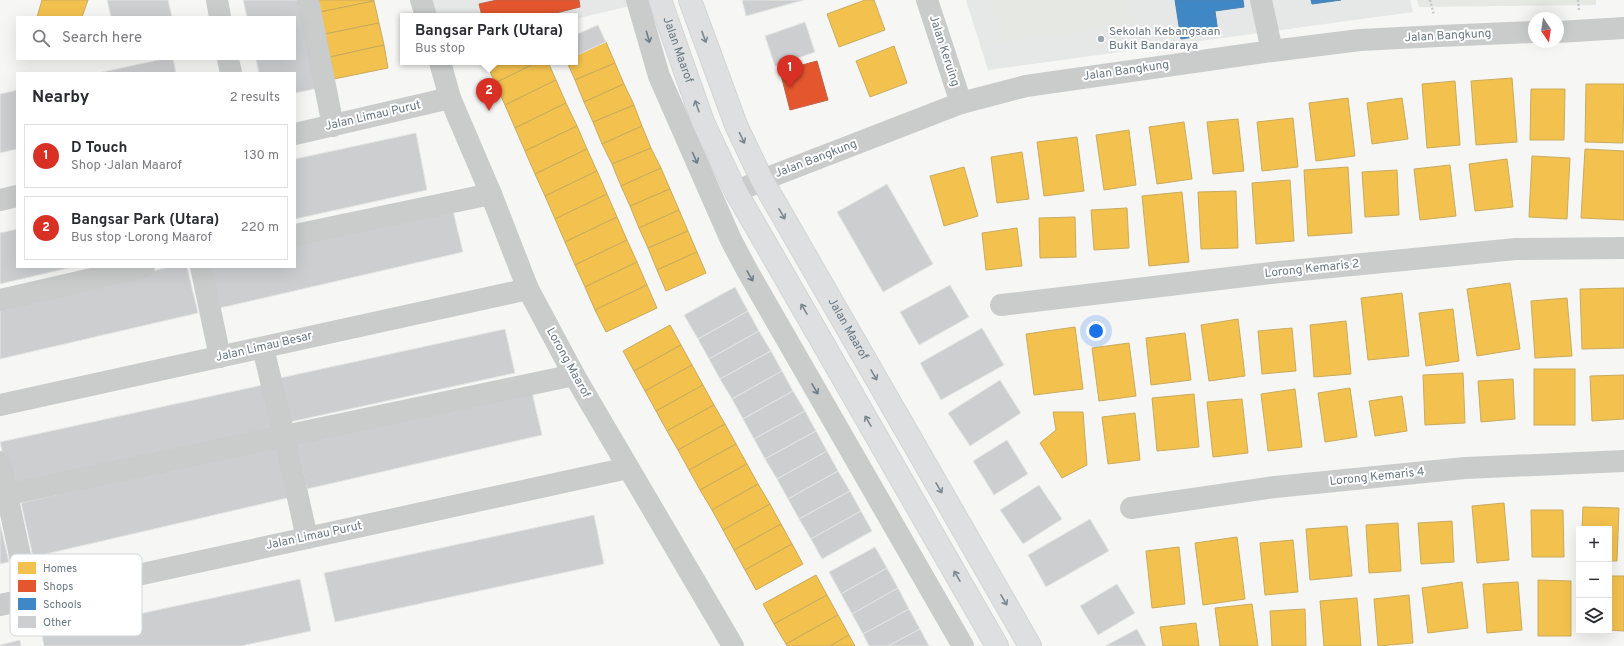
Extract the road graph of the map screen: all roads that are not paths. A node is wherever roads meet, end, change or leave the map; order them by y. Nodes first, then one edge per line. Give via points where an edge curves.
1 (217, 0) edge
2 (308, 0) edge
3 (421, 0) edge
4 (637, 0) edge
5 (660, 0) edge
6 (690, 0) edge
7 (927, 0) edge
8 (1261, 0) edge
9 (425, 13) edge
10 (220, 16) edge
11 (1624, 28) edge
12 (1528, 32) edge
13 (1564, 32) edge
14 (1272, 51) junction
15 (228, 60) edge
16 (441, 65) edge
17 (231, 72) edge
18 (450, 98) junction
19 (960, 103) junction
20 (333, 126) junction
21 (296, 134) edge
22 (762, 180) junction
23 (736, 192) junction
24 (491, 194) junction
25 (16, 196) edge
26 (0, 200) edge
27 (296, 235) edge
28 (1624, 248) edge
29 (140, 268) edge
30 (201, 268) edge
31 (528, 289) junction
32 (0, 300) edge
33 (1001, 305) dead end
34 (263, 348) junction
35 (220, 357) junction
36 (574, 375) junction
37 (0, 405) edge
38 (284, 435) junction
39 (1624, 461) edge
40 (0, 462) edge
41 (628, 468) junction
42 (4, 495) edge
43 (1131, 508) dead end
44 (307, 538) junction
45 (18, 554) edge
46 (142, 573) edge
47 (10, 602) edge
48 (0, 605) edge
49 (733, 646) edge
50 (963, 646) edge
51 (997, 646) edge
52 (1030, 646) edge

1 - 10 street
2 - 20 street
3 - 9 street
4 -> 50 street, Jalan Maarof via 659,76 731,240
23 -> 5 main road, Jalan Maarof via 703,122
6 -> 22 main road, Jalan Maarof via 736,125
7 - 19 street, Jalan Keruing
8 - 14 street
11 - 13 street
12 - 14 street, Jalan Bangkung via 1360,40
14 - 19 street, Jalan Bangkung via 1026,86
15 - 17 street
16 - 18 street, Lorong Maarof
18 - 20 street, Jalan Limau Purut
18 - 24 street, Lorong Maarof
19 - 22 street, Jalan Bangkung
20 - 21 street, Jalan Limau Purut
22 - 23 street, Jalan Bangkung
22 -> 52 main road, Jalan Maarof
51 -> 23 main road, Jalan Maarof
24 - 27 street
24 - 31 street, Lorong Maarof
25 - 26 street
28 - 33 street, Lorong Kemaris 2 via 1516,249 1280,272
29 - 32 street
30 - 35 street
31 - 34 street, Jalan Limau Besar
31 - 36 street, Lorong Maarof
34 - 35 street, Jalan Limau Besar
34 - 38 street
35 - 37 street, Jalan Limau Besar
36 - 38 street
36 - 41 street, Lorong Maarof
38 - 42 street
38 - 44 street
39 - 43 street, Lorong Kemaris 4 via 1465,468 1275,487
40 - 42 street
41 - 44 street, Jalan Limau Purut
41 - 49 street, Lorong Maarof
42 - 45 street
44 - 46 street, Jalan Limau Purut
47 - 48 street, Jalan Limau Purut

